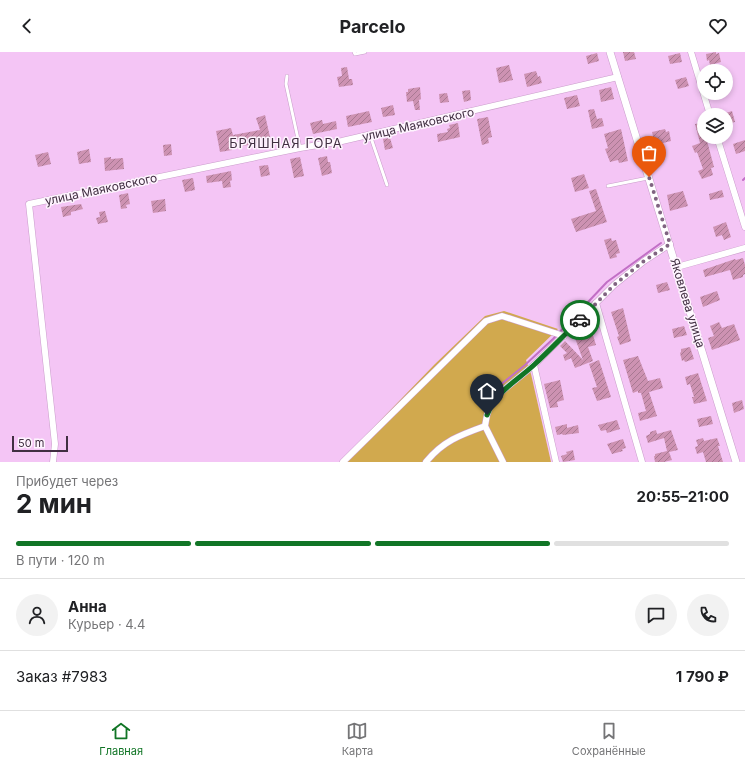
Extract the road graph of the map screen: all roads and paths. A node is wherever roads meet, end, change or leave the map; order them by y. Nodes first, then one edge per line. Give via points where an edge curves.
1 (354, 52) edge
2 (365, 52) edge
3 (610, 52) edge
4 (691, 52) edge
5 (287, 76) dead end
6 (618, 77) junction
7 (708, 108) edge
8 (370, 135) junction
9 (719, 144) edge
10 (300, 148) junction
11 (649, 177) junction
12 (387, 185) dead end
13 (608, 186) dead end
14 (745, 227) edge
15 (670, 244) junction
16 (745, 248) edge
17 (677, 266) junction
18 (596, 303) junction
19 (564, 336) junction
20 (534, 365) junction
21 (485, 426) junction
22 (53, 462) edge
23 (343, 462) edge
24 (426, 462) edge
25 (503, 462) edge
26 (556, 462) edge
27 (642, 462) edge
28 (736, 462) edge

1 - 2 lane
3 - 6 street, Яковлева улица
4 - 7 street
5 - 10 lane via 286,84
6 - 8 street, улица Маяковского
6 - 11 street, Яковлева улица
8 - 10 street, улица Маяковского
8 - 12 lane
9 - 14 street
10 - 22 street, улица Маяковского via 29,204 55,444
11 - 13 lane
11 - 15 street, Яковлева улица
15 - 17 street, Яковлева улица
15 - 18 street via 644,261
16 - 17 street
17 - 28 street, Яковлева улица
18 - 19 street
18 - 27 street
19 - 20 street
19 - 23 street via 502,316 486,321
20 - 21 street via 501,392 490,406
20 - 26 street
21 - 24 street via 446,443
21 - 25 street

